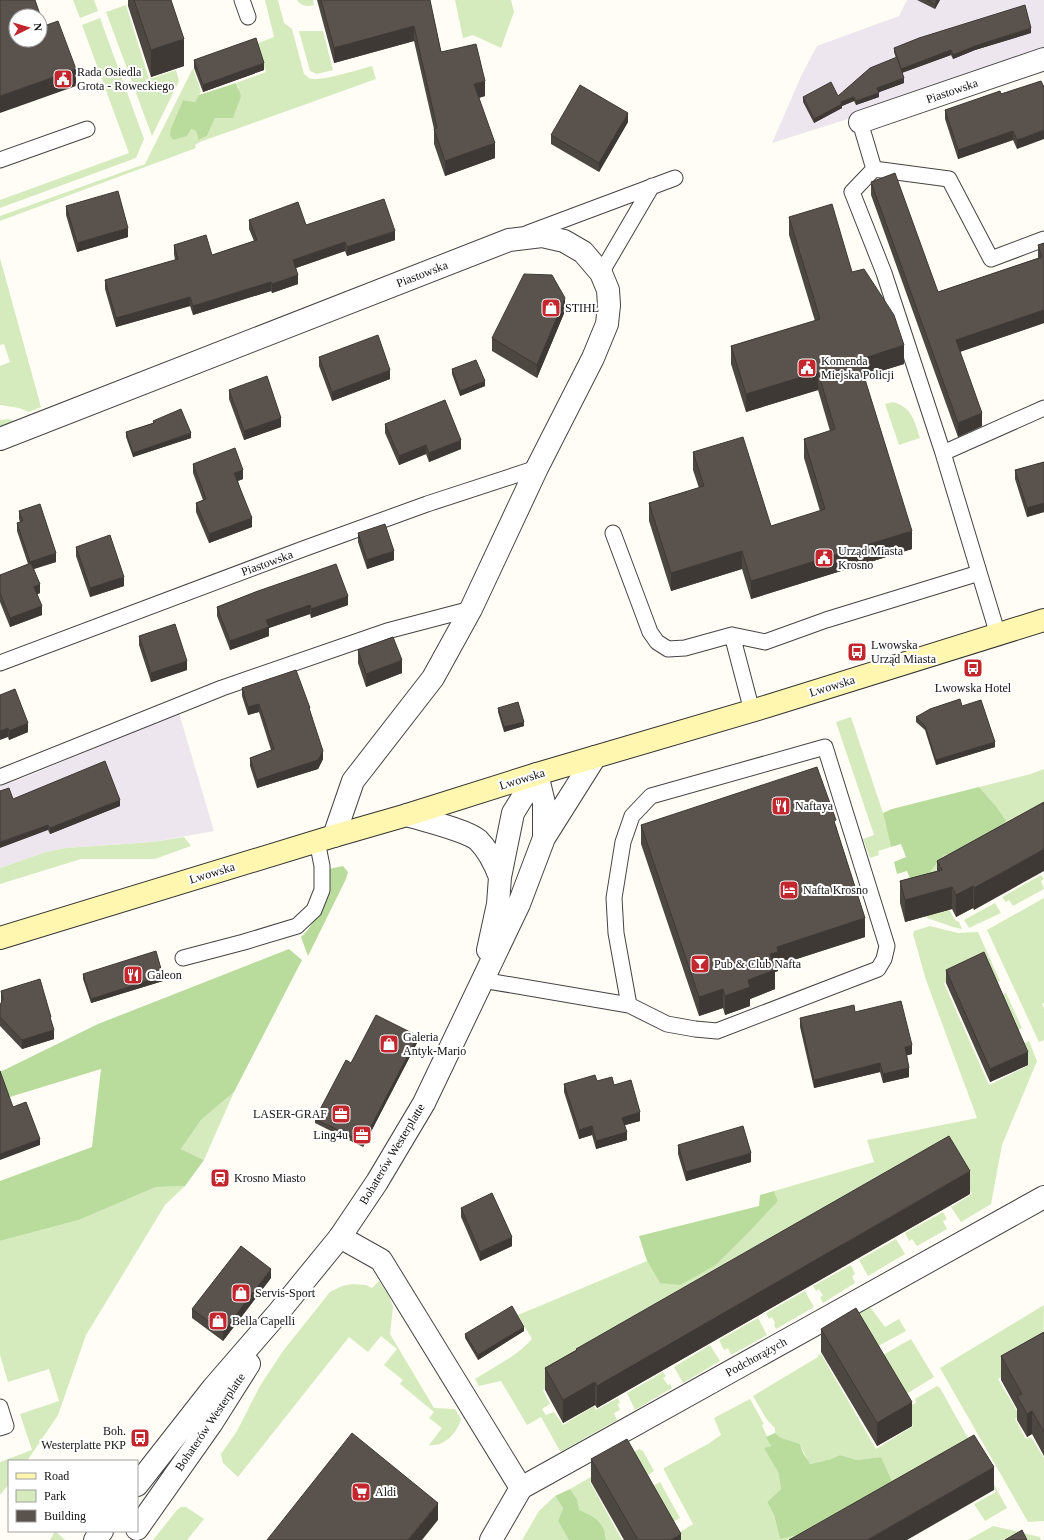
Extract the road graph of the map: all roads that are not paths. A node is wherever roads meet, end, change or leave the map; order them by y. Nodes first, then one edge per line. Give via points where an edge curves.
1 (242, 0) edge
2 (248, 17) dead end
3 (1044, 59) edge
4 (860, 122) joint
5 (87, 129) dead end
6 (0, 160) edge
7 (874, 169) junction
8 (675, 178) dead end
9 (652, 186) junction
10 (1044, 239) edge
11 (509, 240) junction
12 (601, 273) junction
13 (1044, 408) edge
14 (0, 439) edge
15 (943, 453) junction
16 (537, 468) junction
17 (613, 533) dead end
18 (979, 573) junction
19 (471, 609) junction
20 (1044, 620) edge
21 (732, 635) junction
22 (998, 635) junction
23 (0, 663) edge
24 (752, 711) junction
25 (595, 757) junction
26 (537, 774) junction
27 (0, 776) edge
28 (407, 816) junction
29 (544, 838) junction
30 (325, 839) junction
31 (500, 877) junction
32 (0, 938) edge
33 (183, 958) dead end
34 (482, 980) junction
35 (629, 1005) junction
36 (1044, 1197) edge
37 (340, 1237) junction
38 (278, 1313) junction
39 (0, 1407) edge
40 (0, 1428) edge
41 (138, 1484) edge
42 (521, 1488) junction
43 (138, 1527) edge
44 (101, 1532) edge
45 (95, 1540) edge
46 (491, 1540) edge

1 - 2 lane
3 - 4 street, Piastowska
4 - 7 lane
5 - 6 lane
7 - 10 lane via 949,179 991,259
7 - 15 lane via 852,192 884,274
8 - 9 lane, Piastowska
9 - 11 lane, Piastowska
9 - 12 lane
11 - 12 street, Piastowska via 542,236 564,241 583,252
11 - 14 street, Piastowska
12 - 16 street, Piastowska via 608,290 606,324 593,358
13 - 15 lane
15 - 18 lane
16 - 19 street, Piastowska
16 - 23 lane, Piastowska via 303,549
17 - 21 lane via 650,632 657,642 668,649 685,648
18 - 21 lane via 826,620 764,642
18 - 22 lane
19 - 27 lane via 387,631 222,688
19 - 30 street, Piastowska via 433,678 353,781
20 - 22 main road, Lwowska
21 - 24 lane
22 - 24 main road, Lwowska
24 - 25 main road, Lwowska
25 - 26 main road, Lwowska
25 - 29 street, Bohaterów Westerplatte
26 - 28 main road, Lwowska
26 - 29 street, Bohaterów Westerplatte via 544,803
26 - 31 street, Bohaterów Westerplatte via 513,813
28 - 30 main road, Lwowska
28 - 31 street, Bohaterów Westerplatte via 455,830 477,840 493,861
29 - 34 street, Bohaterów Westerplatte via 519,904
30 - 32 main road, Lwowska
30 - 33 lane via 322,890 314,910 297,926
31 - 34 street, Bohaterów Westerplatte via 498,904
34 - 35 lane
34 - 37 street, Bohaterów Westerplatte via 424,1103 377,1182
35 - 35 lane via 616,933 614,898 623,842 632,816 650,796 825,747 887,946 878,969 717,1031 667,1024
36 - 42 street, Podchorążych
37 - 38 street, Bohaterów Westerplatte
37 - 42 street via 381,1260
38 - 41 street, Bohaterów Westerplatte via 213,1388
38 - 43 street, Bohaterów Westerplatte via 211,1424
39 - 40 lane via 6,1426
42 - 46 street
44 - 45 street

